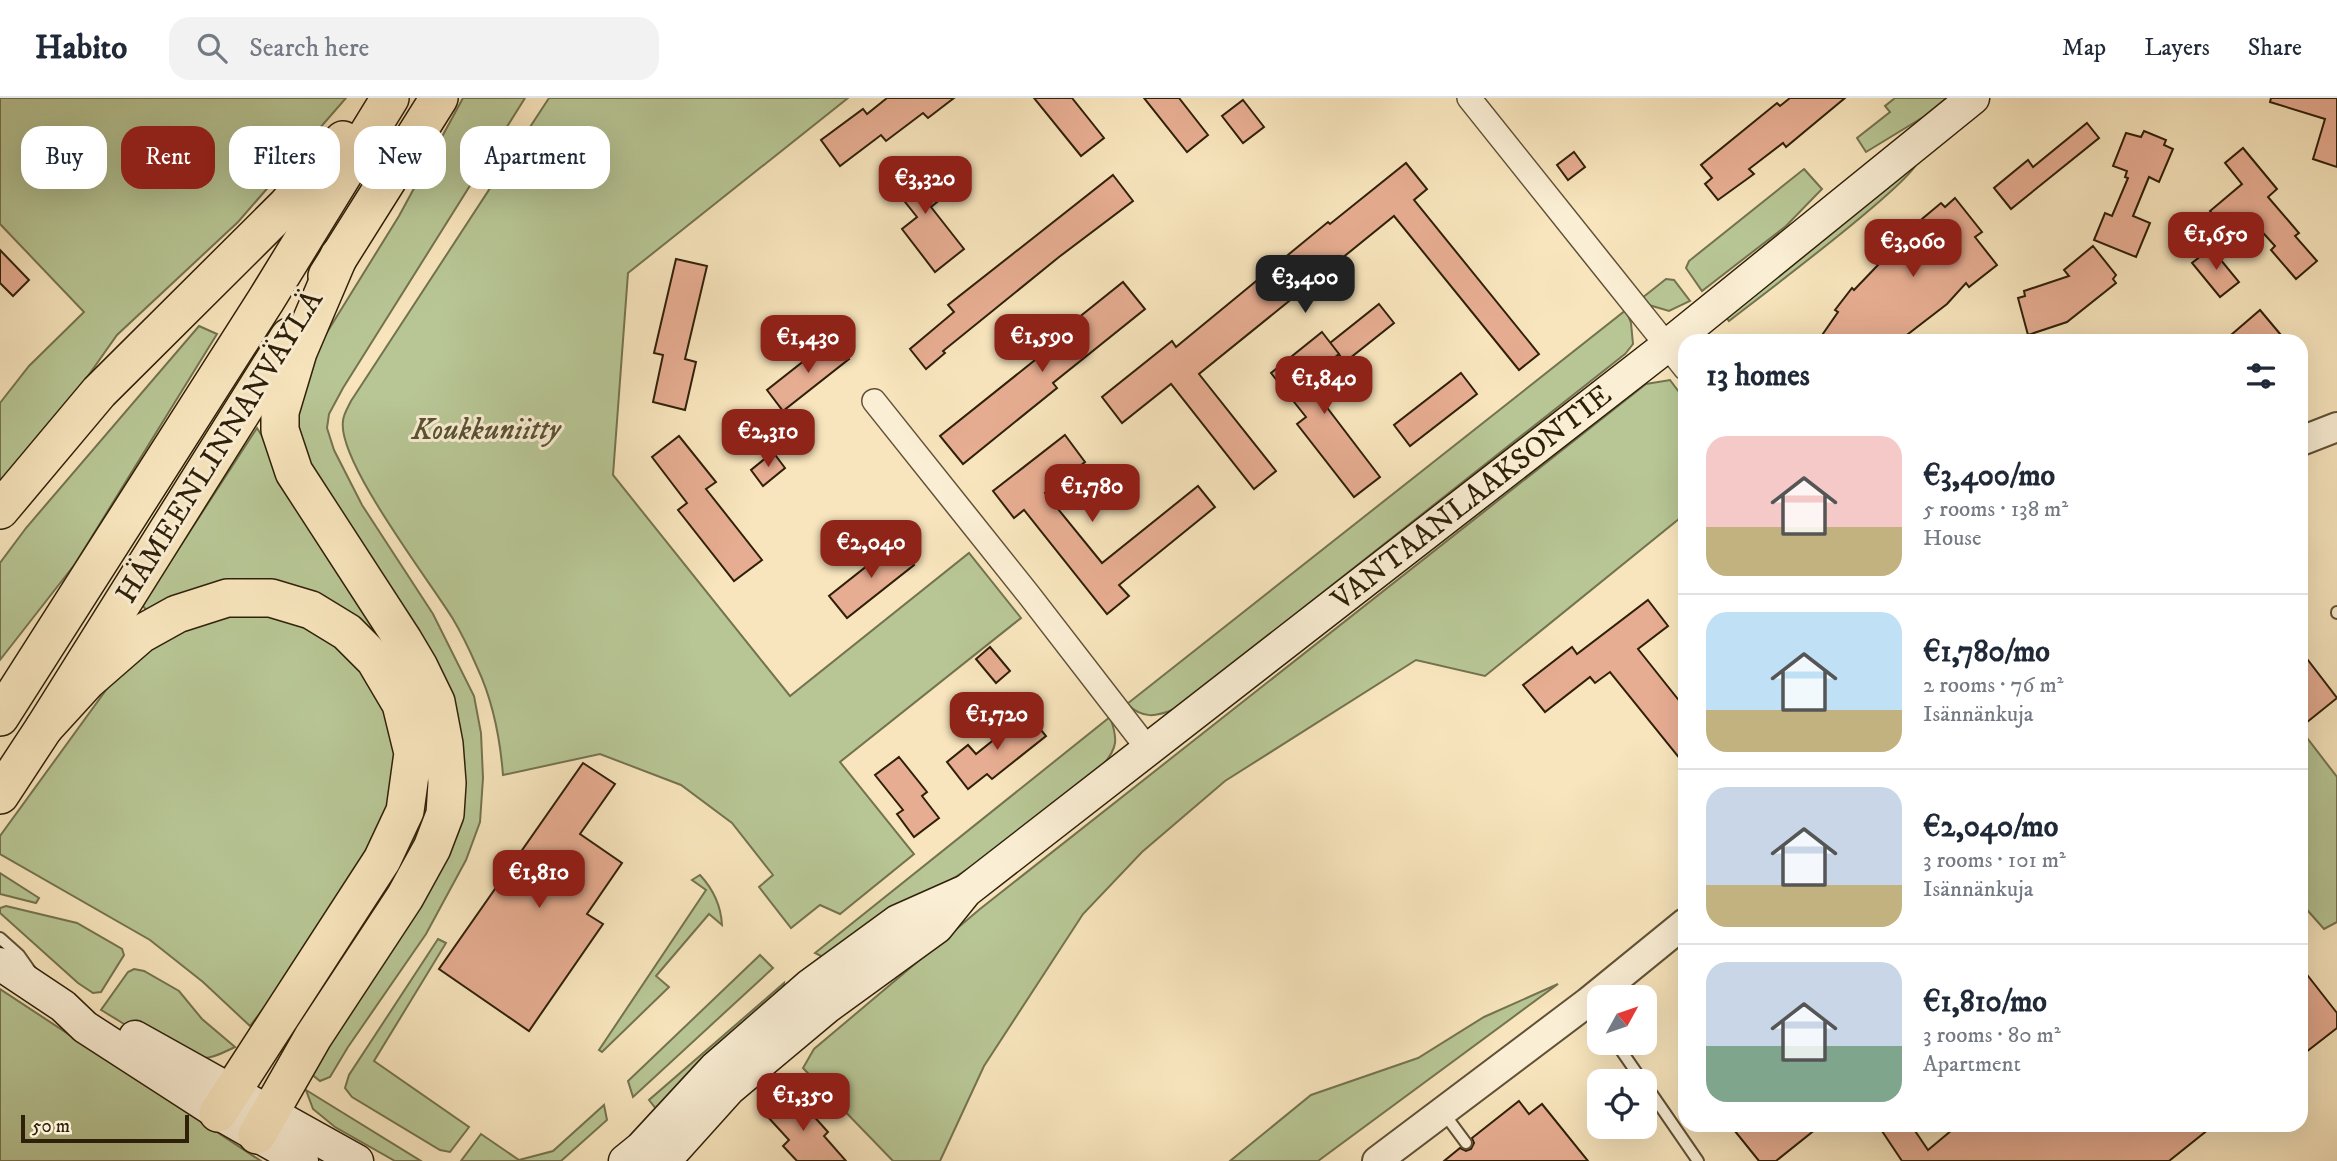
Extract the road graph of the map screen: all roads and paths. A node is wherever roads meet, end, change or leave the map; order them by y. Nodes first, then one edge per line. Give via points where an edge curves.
1 (377, 98) edge
2 (390, 98) edge
3 (439, 98) edge
4 (1469, 98) edge
5 (1973, 98) edge
6 (339, 256) junction
7 (1702, 334) edge
8 (1676, 357) edge
9 (874, 401) dead end
10 (2337, 427) edge
11 (2308, 438) edge
12 (0, 510) edge
13 (0, 717) edge
14 (44, 728) junction
15 (1149, 749) junction
16 (0, 795) edge
17 (965, 891) junction
18 (1678, 930) edge
19 (0, 938) edge
20 (0, 964) edge
21 (1620, 985) edge
22 (55, 1000) junction
23 (1587, 1015) edge
24 (226, 1101) junction
25 (1657, 1102) edge
26 (1443, 1112) junction
27 (264, 1124) junction
28 (1466, 1143) dead end
29 (302, 1161) edge
30 (356, 1161) edge
31 (625, 1161) edge
32 (661, 1161) edge
33 (1377, 1161) edge
34 (1698, 1161) edge

1 - 12 highway via 286,206 99,392
2 - 13 highway, HÄMEENLINNANVÄYLÄ
3 - 6 highway, HÄMEENLINNANVÄYLÄ
4 - 8 street
5 - 7 main road, VANTAANLAAKSONTIE
6 - 14 highway, HÄMEENLINNANVÄYLÄ
6 - 27 highway via 298,352 280,412 280,430 294,472 403,640 436,702 444,744 445,814 405,897 313,1037
8 - 15 main road, VANTAANLAAKSONTIE
9 - 15 street
10 - 11 street
14 - 16 highway, HÄMEENLINNANVÄYLÄ
14 - 24 highway via 87,681 141,634 177,614 227,598 271,598 311,610 347,632 375,660 401,704 413,754 405,811 382,860
15 - 17 main road, VANTAANLAAKSONTIE
17 - 31 main road, VANTAANLAAKSONTIE via 898,921 809,986 715,1068
17 - 32 main road, VANTAANLAAKSONTIE via 937,927 827,1007 729,1089
18 - 21 street
19 - 22 lane
20 - 22 main road
22 - 24 main road via 94,1014
23 - 26 street
24 - 27 main road
25 - 34 lane
26 - 28 lane
26 - 33 street
27 - 29 main road
27 - 30 main road

